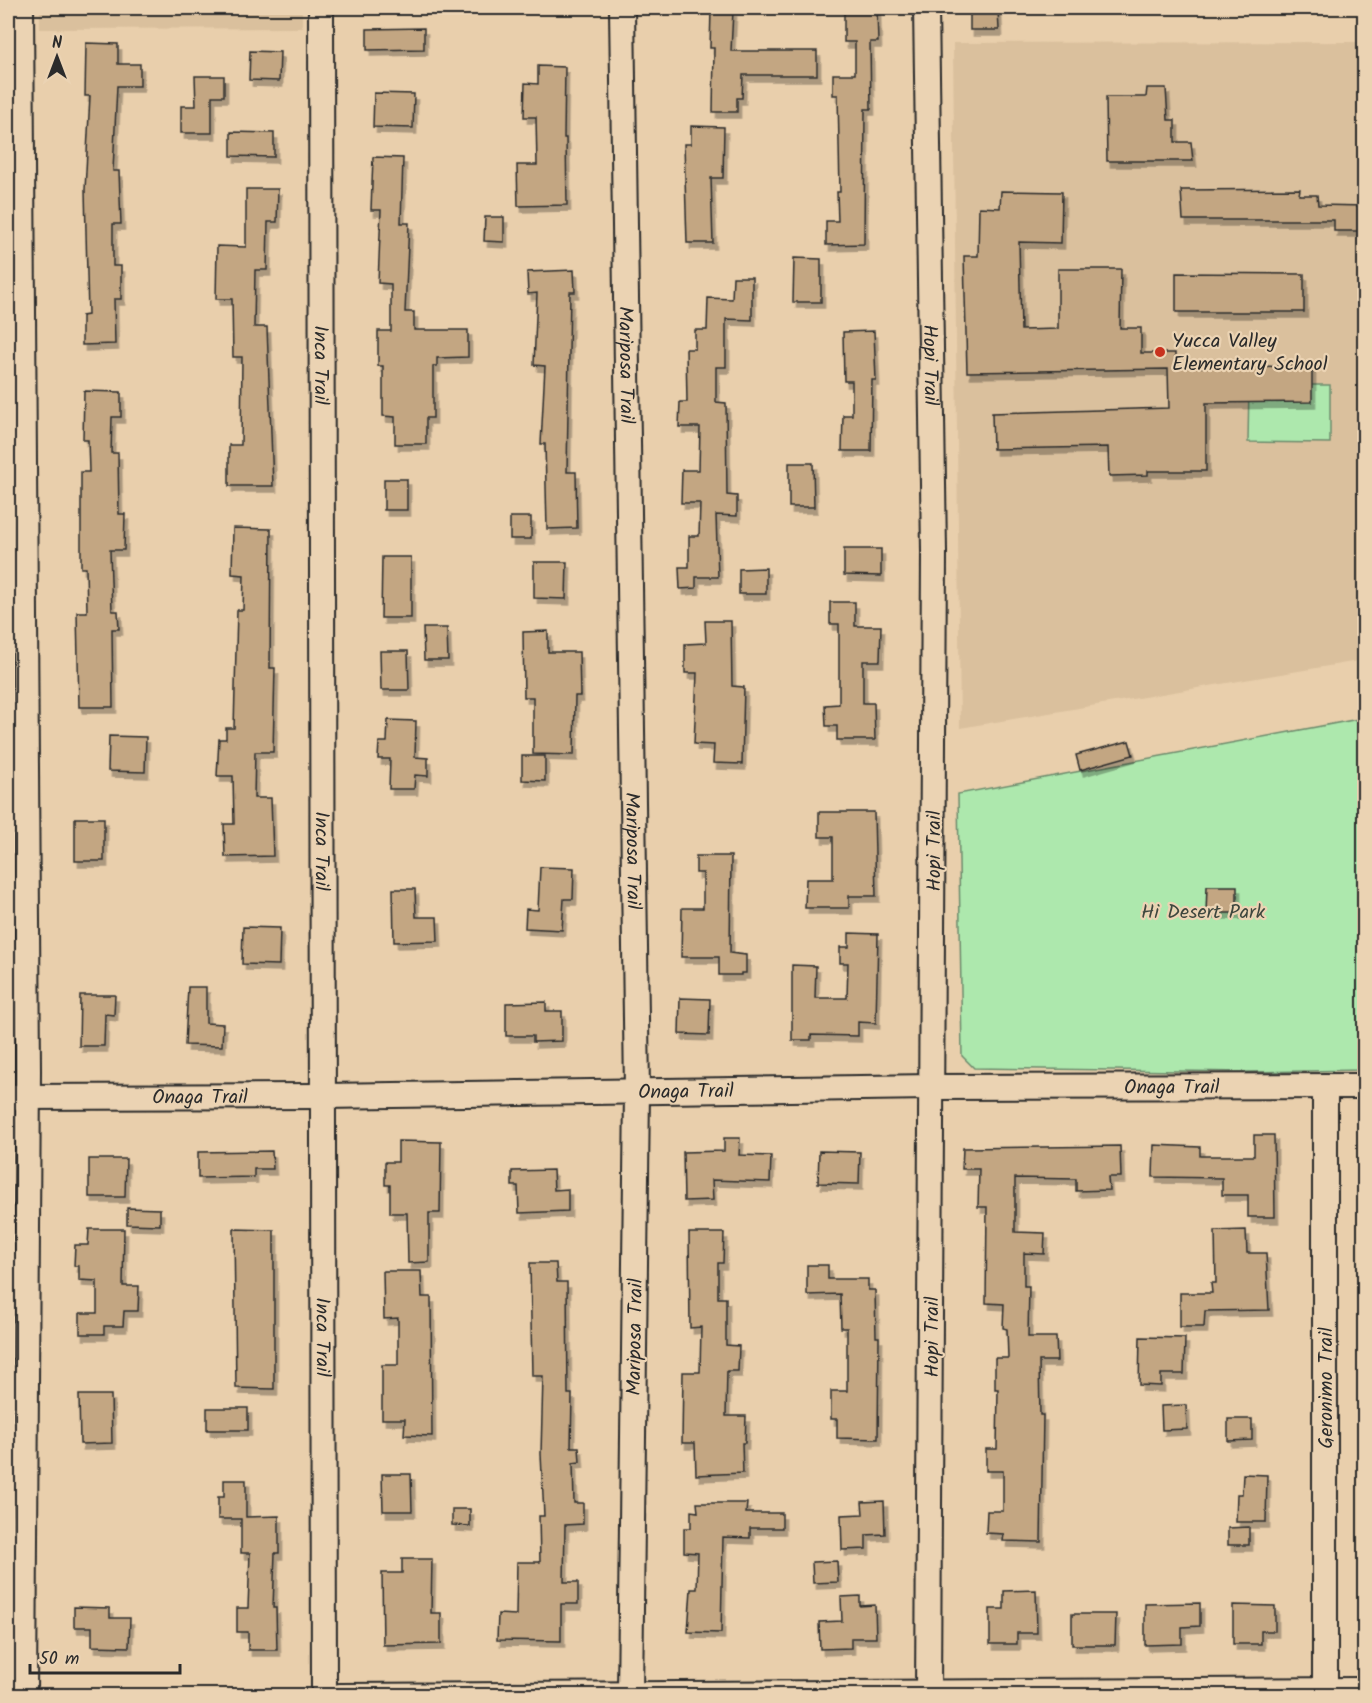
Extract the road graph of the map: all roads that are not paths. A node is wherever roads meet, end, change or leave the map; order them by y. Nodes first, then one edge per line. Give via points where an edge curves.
1 (21, 8) edge
2 (321, 8) edge
3 (622, 8) edge
4 (926, 8) edge
5 (1325, 1086) junction
6 (1365, 1086) edge
7 (932, 1087) junction
8 (637, 1091) junction
9 (323, 1096) junction
10 (18, 1097) edge
11 (1325, 1690) junction
12 (1365, 1690) edge
13 (928, 1694) edge
14 (24, 1695) edge
15 (324, 1695) edge
16 (340, 1695) edge
17 (630, 1695) edge

1 - 10 street
2 - 9 street, Inca Trail
3 - 8 street, Mariposa Trail
4 - 7 street, Hopi Trail via 934,552
5 - 6 street, Onaga Trail
5 - 7 street, Onaga Trail
5 - 11 street, Geronimo Trail
7 - 8 street, Onaga Trail
7 - 13 street, Hopi Trail
8 - 9 street, Onaga Trail
8 - 17 street, Mariposa Trail
9 - 10 street, Onaga Trail
9 - 15 street, Inca Trail
10 - 14 street
11 - 12 street
11 - 13 street
13 - 17 street
16 - 17 street

